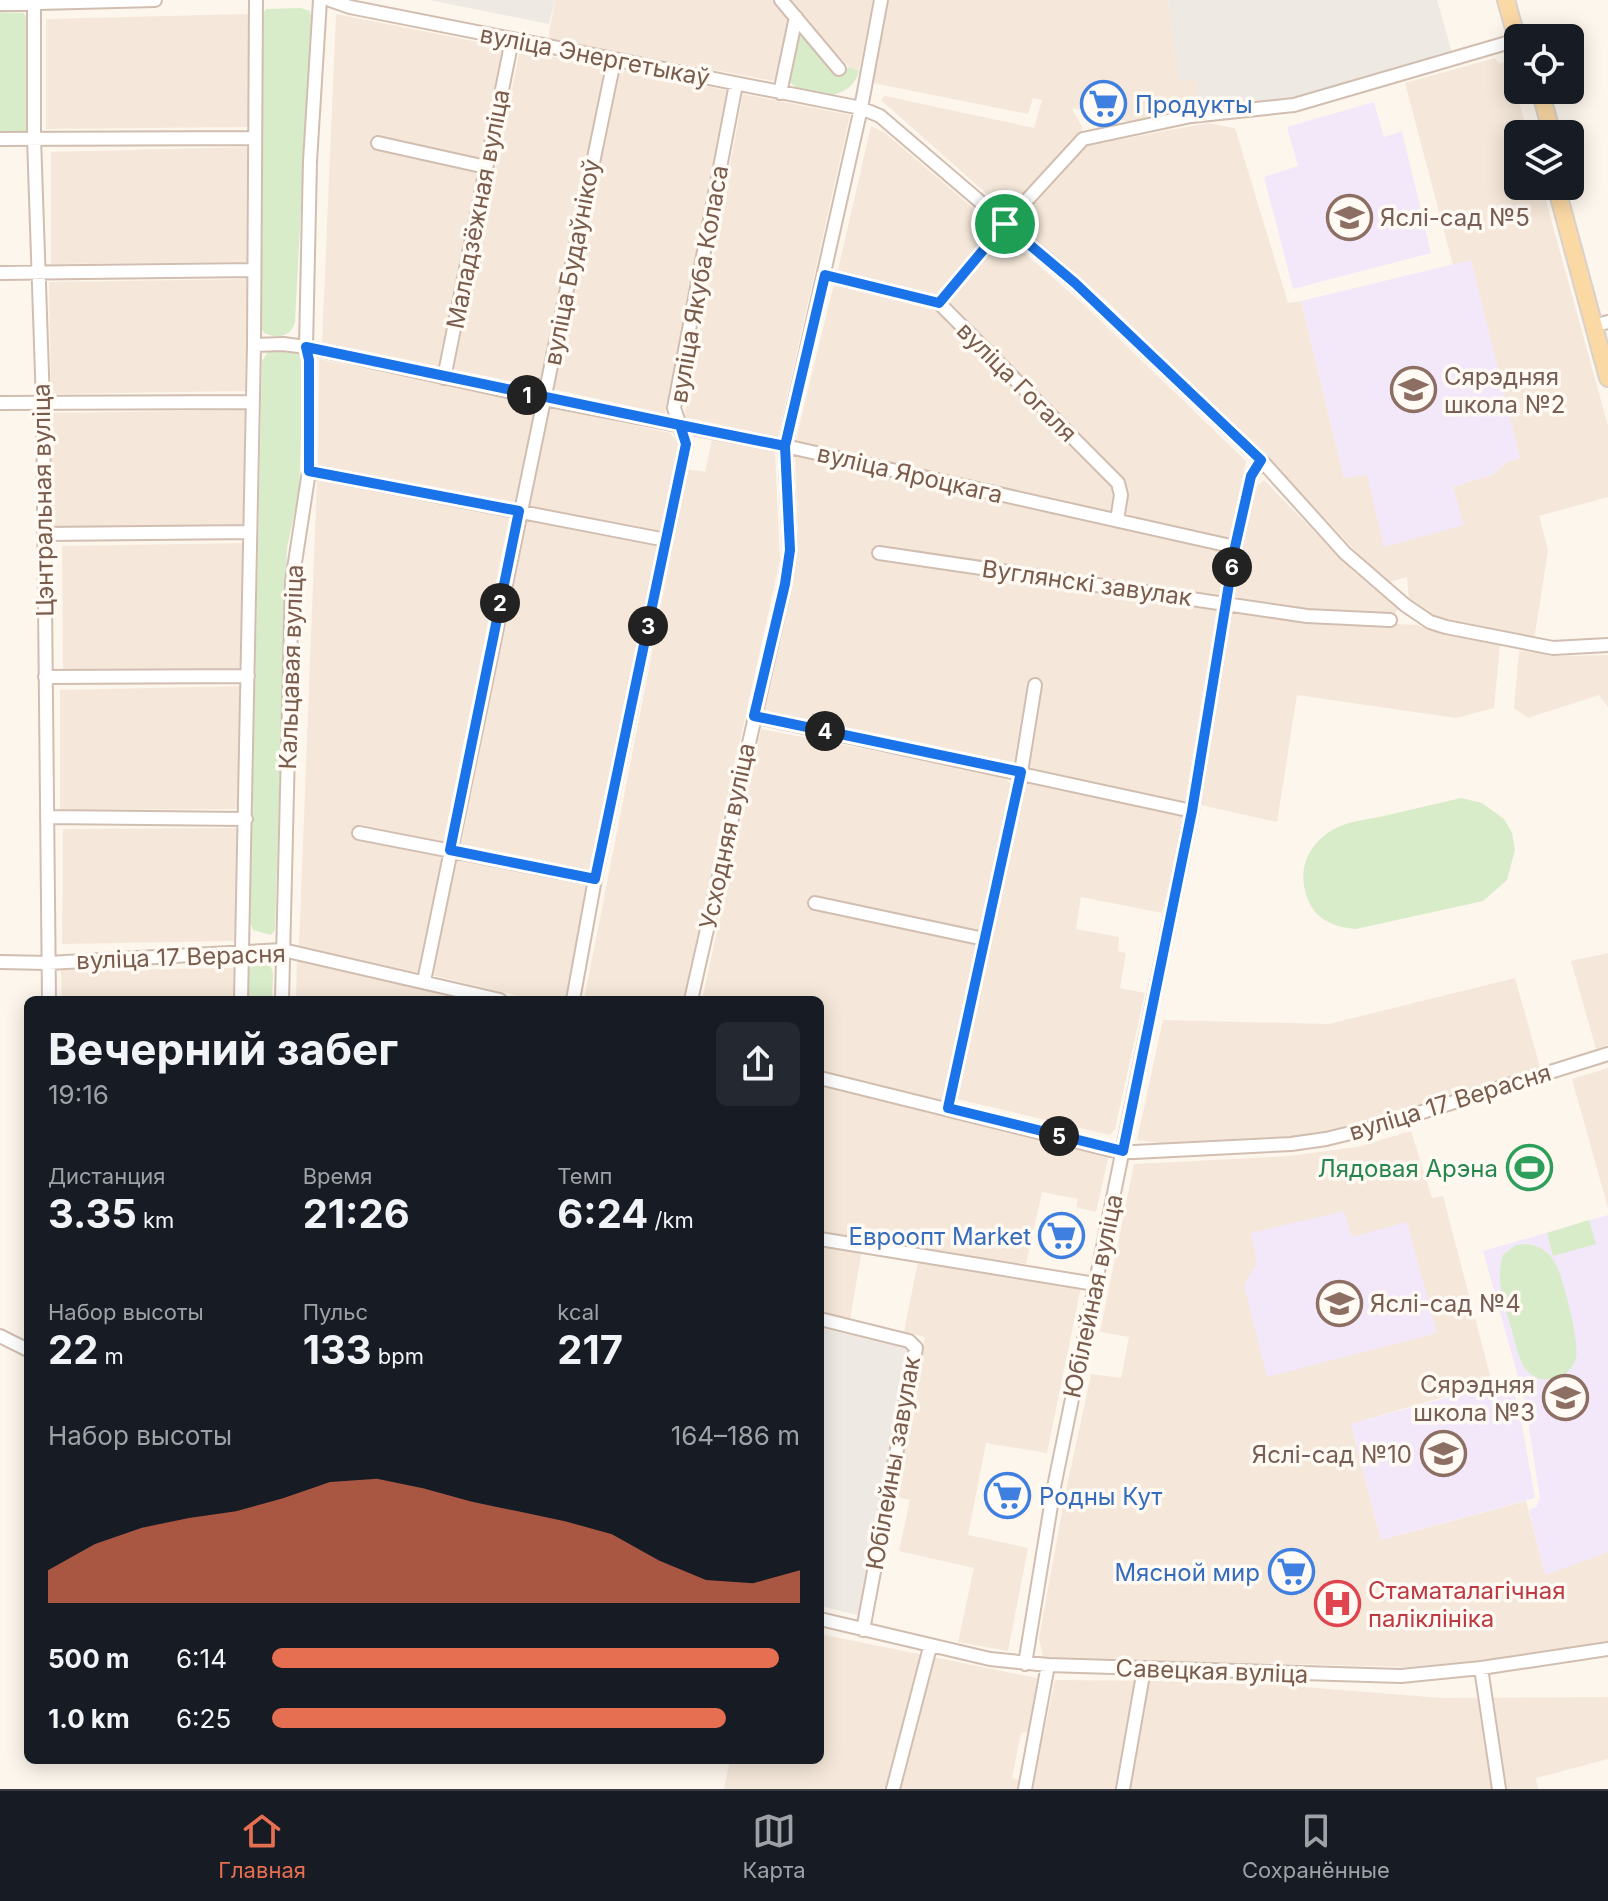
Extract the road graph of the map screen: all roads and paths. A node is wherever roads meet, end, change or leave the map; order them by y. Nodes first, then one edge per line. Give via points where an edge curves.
1 (155, 0) edge
2 (256, 0) edge
3 (320, 0) edge
4 (330, 0) edge
5 (781, 0) edge
6 (881, 0) edge
7 (1506, 0) edge
8 (1515, 0) edge
9 (34, 2) edge
10 (0, 4) edge
11 (796, 17) junction
12 (1515, 24) edge
13 (1519, 24) edge
14 (512, 40) junction
15 (1504, 44) edge
16 (614, 61) junction
17 (839, 69) dead end
18 (736, 84) junction
19 (780, 93) junction
20 (861, 108) junction
21 (34, 138) junction
22 (255, 138) junction
23 (0, 139) edge
24 (378, 143) dead end
25 (486, 167) junction
26 (1561, 200) edge
27 (1570, 200) edge
28 (1005, 224) junction
29 (253, 270) junction
30 (39, 272) junction
31 (0, 273) edge
32 (825, 275) junction
33 (939, 303) junction
34 (1604, 327) edge
35 (254, 345) junction
36 (306, 347) junction
37 (444, 378) junction
38 (1608, 378) edge
39 (544, 399) junction
40 (252, 402) junction
41 (0, 403) edge
42 (43, 403) junction
43 (680, 425) junction
44 (785, 446) junction
45 (1261, 460) junction
46 (309, 471) junction
47 (519, 511) junction
48 (1117, 520) junction
49 (250, 532) junction
50 (44, 534) junction
51 (666, 540) junction
52 (1235, 547) junction
53 (879, 553) dead end
54 (1226, 603) junction
55 (1390, 620) dead end
56 (1608, 645) edge
57 (248, 676) junction
58 (45, 677) junction
59 (1035, 685) dead end
60 (754, 716) junction
61 (1021, 772) junction
62 (1192, 811) junction
63 (47, 817) junction
64 (246, 819) junction
65 (359, 833) dead end
66 (450, 850) junction
67 (595, 879) junction
68 (815, 903) dead end
69 (984, 939) junction
70 (283, 950) junction
71 (243, 952) junction
72 (0, 962) edge
73 (48, 963) junction
74 (424, 981) junction
75 (49, 996) edge
76 (241, 996) edge
77 (282, 996) edge
78 (484, 996) edge
79 (574, 996) edge
80 (692, 996) edge
81 (1608, 1054) edge
82 (824, 1079) edge
83 (948, 1108) junction
84 (1123, 1151) junction
85 (824, 1240) edge
86 (1095, 1284) junction
87 (824, 1320) edge
88 (0, 1336) edge
89 (24, 1348) edge
90 (824, 1620) edge
91 (863, 1630) junction
92 (930, 1647) junction
93 (1608, 1649) edge
94 (1025, 1664) junction
95 (1048, 1665) junction
96 (1481, 1668) junction
97 (1144, 1669) junction
98 (893, 1789) edge
99 (1025, 1789) edge
100 (1123, 1789) edge
101 (1499, 1789) edge

1 - 9 street
2 - 22 street
3 - 36 street, Кальцавая вуліца
4 - 14 street, вуліца Энергетыкаў
5 - 11 street
6 - 20 street, Усходняя вуліца
7 - 12 main road
8 - 13 main road
9 - 10 street
9 - 21 street, Цэнтральная вуліца
11 - 17 street
11 - 19 street
14 - 16 street, вуліца Энергетыкаў
14 - 25 street, Маладзёжная вуліца
15 - 28 street via 1294,105 1191,116 1083,139
16 - 18 street, вуліца Энергетыкаў
16 - 39 street, вуліца Будаўнікоў
18 - 19 street, вуліца Энергетыкаў
18 - 43 street, вуліца Якуба Коласа via 674,408
19 - 20 street, вуліца Энергетыкаў
20 - 28 street, вуліца Энергетыкаў via 894,126
20 - 32 street, Усходняя вуліца
21 - 22 street
21 - 23 street
21 - 30 street, Цэнтральная вуліца
22 - 29 street
24 - 25 street
25 - 37 street, Маладзёжная вуліца
26 - 34 main road
27 - 34 main road
28 - 33 street
28 - 45 street, вуліца Энергетыкаў via 1075,283
29 - 30 street
29 - 35 street
30 - 31 street
30 - 42 street, Цэнтральная вуліца
32 - 33 street, вуліца Гогаля
32 - 44 street, Усходняя вуліца
33 - 48 street, вуліца Гогаля via 1118,483
34 - 38 main road
35 - 36 street, вуліца Яроцкага
35 - 40 street
36 - 37 street, вуліца Яроцкага
36 - 46 street, Кальцавая вуліца
37 - 39 street, вуліца Яроцкага
39 - 43 street, вуліца Яроцкага
39 - 47 street, вуліца Будаўнікоў
40 - 42 street
40 - 49 street
41 - 42 street
42 - 50 street, Цэнтральная вуліца
43 - 44 street, вуліца Яроцкага
43 - 51 street, вуліца Якуба Коласа via 686,444
44 - 48 street, вуліца Яроцкага
44 - 60 street, Усходняя вуліца via 790,550
45 - 52 street, Юбілейная вуліца via 1251,476
45 - 56 street, вуліца Энергетыкаў via 1345,553 1430,622 1553,648
46 - 47 street
46 - 70 street, Кальцавая вуліца via 292,582
47 - 51 street
47 - 66 street, вуліца Будаўнікоў
48 - 52 street, вуліца Яроцкага
49 - 50 street
49 - 57 street
50 - 58 street, Цэнтральная вуліца
51 - 67 street, вуліца Якуба Коласа
52 - 54 street, Юбілейная вуліца
53 - 54 street, Вуглянскі завулак
54 - 55 street, Вуглянскі завулак via 1307,616
54 - 62 street, Юбілейная вуліца
57 - 58 street
57 - 64 street
58 - 63 street, Цэнтральная вуліца
59 - 61 street
60 - 61 street
60 - 80 street, Усходняя вуліца
61 - 62 street
61 - 69 street
62 - 84 street, Юбілейная вуліца
63 - 64 street
63 - 73 street, Цэнтральная вуліца
64 - 71 street
65 - 66 street
66 - 67 street
66 - 74 street, вуліца Будаўнікоў
67 - 79 street, вуліца Якуба Коласа
68 - 69 street
69 - 83 street
70 - 71 street, вуліца 17 Верасня
70 - 74 street, вуліца 17 Верасня
70 - 77 street, Кальцавая вуліца
71 - 73 street, вуліца 17 Верасня
71 - 76 street
72 - 73 street, вуліца 17 Верасня
73 - 75 street, Цэнтральная вуліца
74 - 78 street, вуліца 17 Верасня
81 - 84 street, вуліца 17 Верасня via 1326,1139
82 - 83 street, вуліца 17 Верасня
83 - 84 street, вуліца 17 Верасня
84 - 86 street, Юбілейная вуліца
85 - 86 street
86 - 94 street, Юбілейная вуліца
87 - 91 street, Юбілейны завулак via 909,1341 916,1348
88 - 89 street
90 - 91 street, Савецкая вуліца
91 - 92 street, Савецкая вуліца
92 - 94 street, Савецкая вуліца
92 - 98 street
93 - 96 street, Савецкая вуліца
94 - 95 street, Савецкая вуліца
95 - 97 street, Савецкая вуліца
95 - 99 street
96 - 97 street, Савецкая вуліца via 1401,1676
96 - 101 street
97 - 100 street

